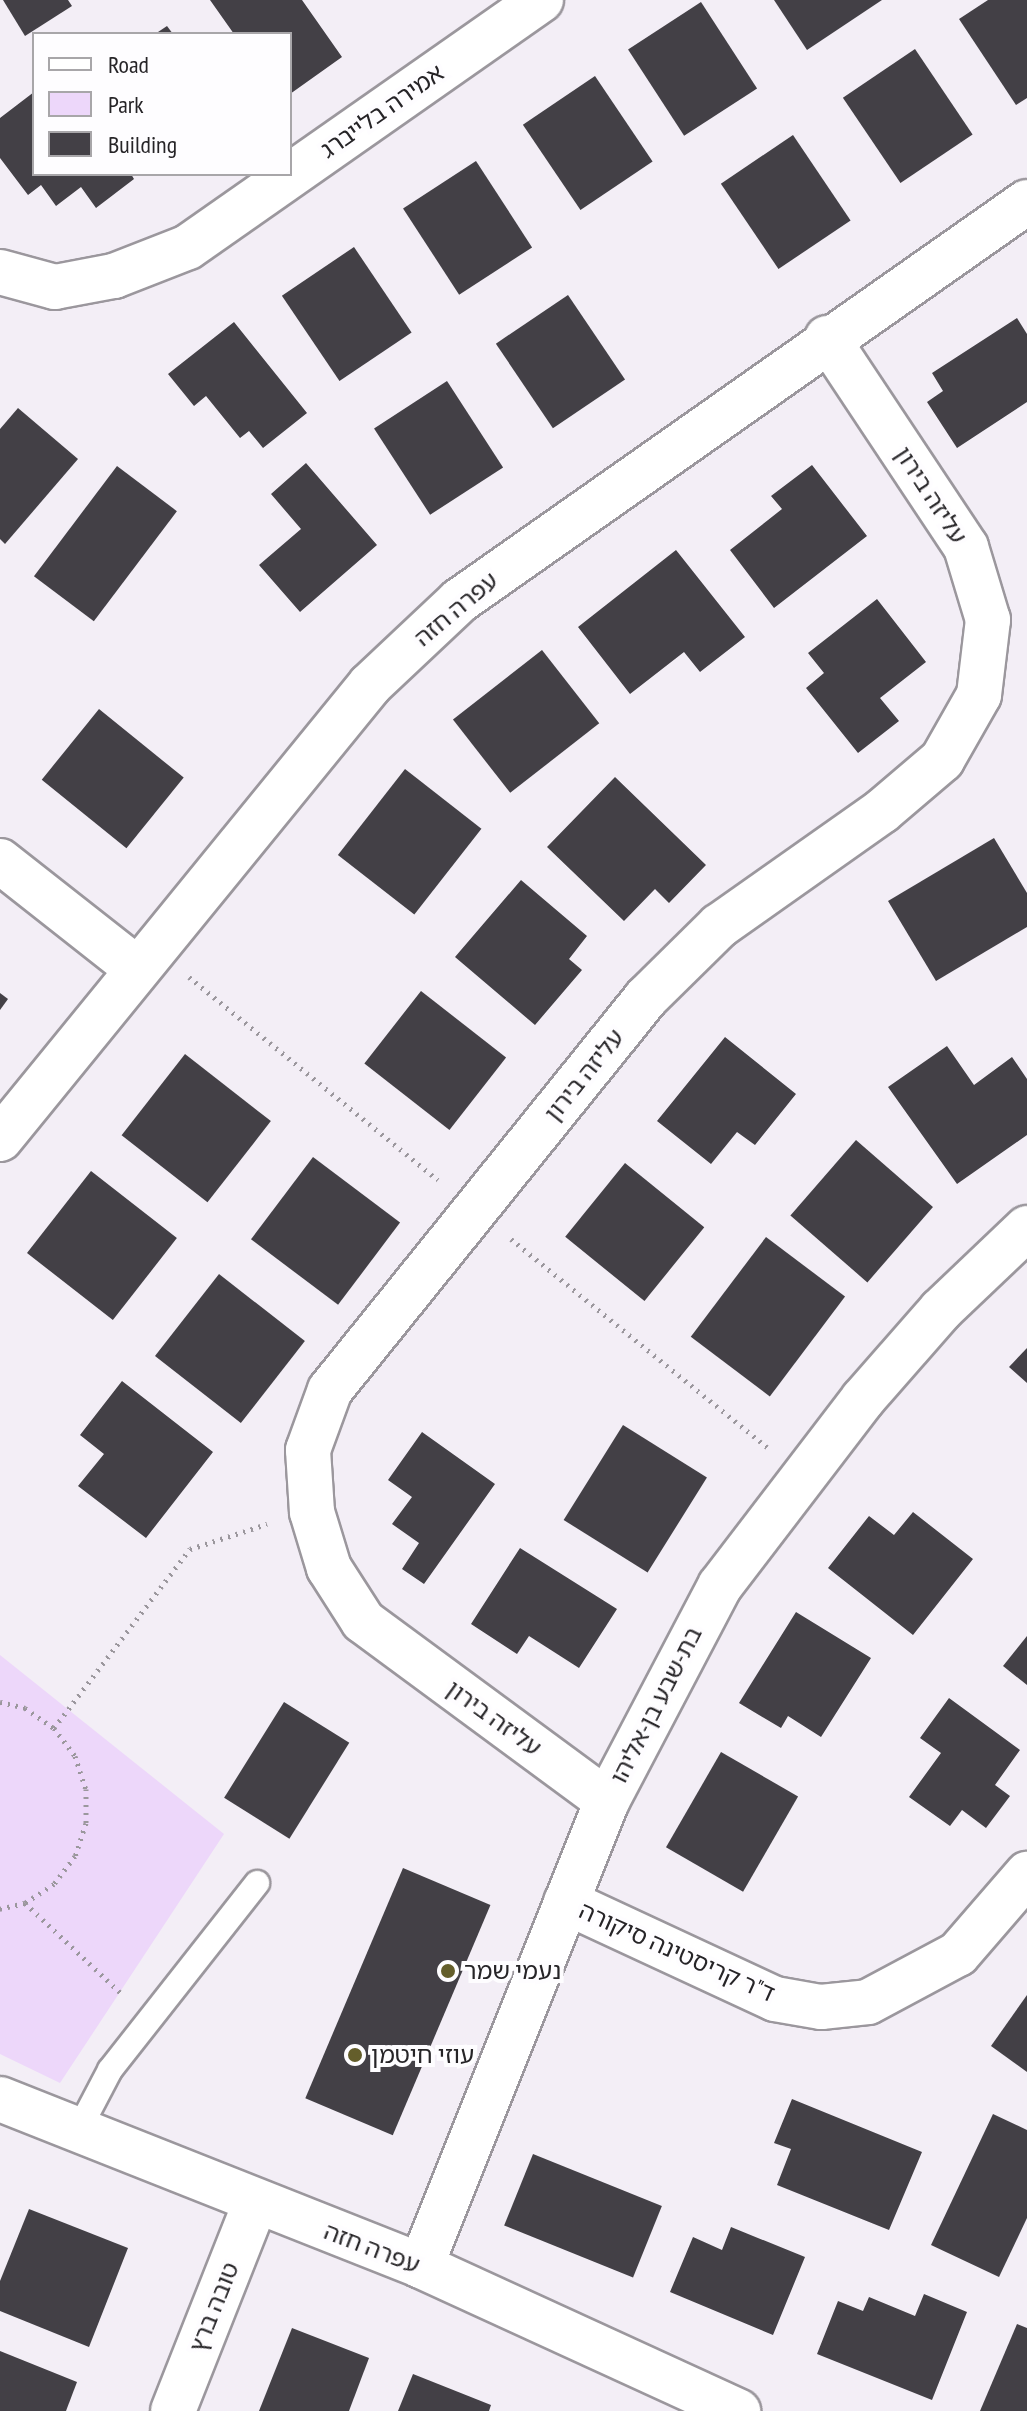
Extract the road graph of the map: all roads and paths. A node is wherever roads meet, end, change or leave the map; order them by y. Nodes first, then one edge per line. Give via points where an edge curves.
1 (541, 0) edge
2 (292, 174) edge
3 (289, 176) edge
4 (1027, 202) edge
5 (0, 272) edge
6 (827, 338) junction
7 (0, 861) edge
8 (137, 969) junction
9 (0, 1139) edge
10 (1027, 1228) edge
11 (312, 1512) junction
12 (0, 1702) edge
13 (54, 1728) junction
14 (607, 1801) junction
15 (1027, 1874) edge
16 (257, 1883) dead end
17 (566, 1902) junction
18 (25, 1903) junction
19 (0, 1909) edge
20 (149, 2019) junction
21 (0, 2099) edge
22 (78, 2131) junction
23 (255, 2204) junction
24 (421, 2266) junction
25 (173, 2411) edge
26 (738, 2411) edge

1 - 2 street, אמירה בלייברג
3 - 5 street, אמירה בלייברג via 188,247 114,276 55,287
4 - 6 street, עפרה חזה
6 - 8 street, עפרה חזה via 459,601 370,685
6 - 11 street, עליזה בירון via 966,547 988,620 979,695 942,760 882,811 719,926 646,998 330,1390 308,1450
7 - 8 street
8 - 9 street, עפרה חזה
10 - 14 street, בת-שבע בן-אליהו via 941,1310 776,1509 720,1586
11 - 13 path via 190,1549
11 - 14 street, עליזה בירון via 329,1568 363,1621
12 - 13 path via 25,1708
13 - 18 path via 75,1756 86,1789 86,1823 75,1856 54,1884
14 - 17 street, בת-שבע בן-אליהו
15 - 17 street, ד"ר קריסטינה סיקורה via 958,1954 868,2002 821,2007 775,1999
16 - 20 lane
17 - 24 street, בת-שבע בן-אליהו
18 - 19 path
18 - 20 path
20 - 22 lane via 110,2070
21 - 22 street, עפרה חזה
22 - 23 street, עפרה חזה
23 - 24 street, עפרה חזה
23 - 25 street, טובה ברץ
24 - 26 street, עפרה חזה

